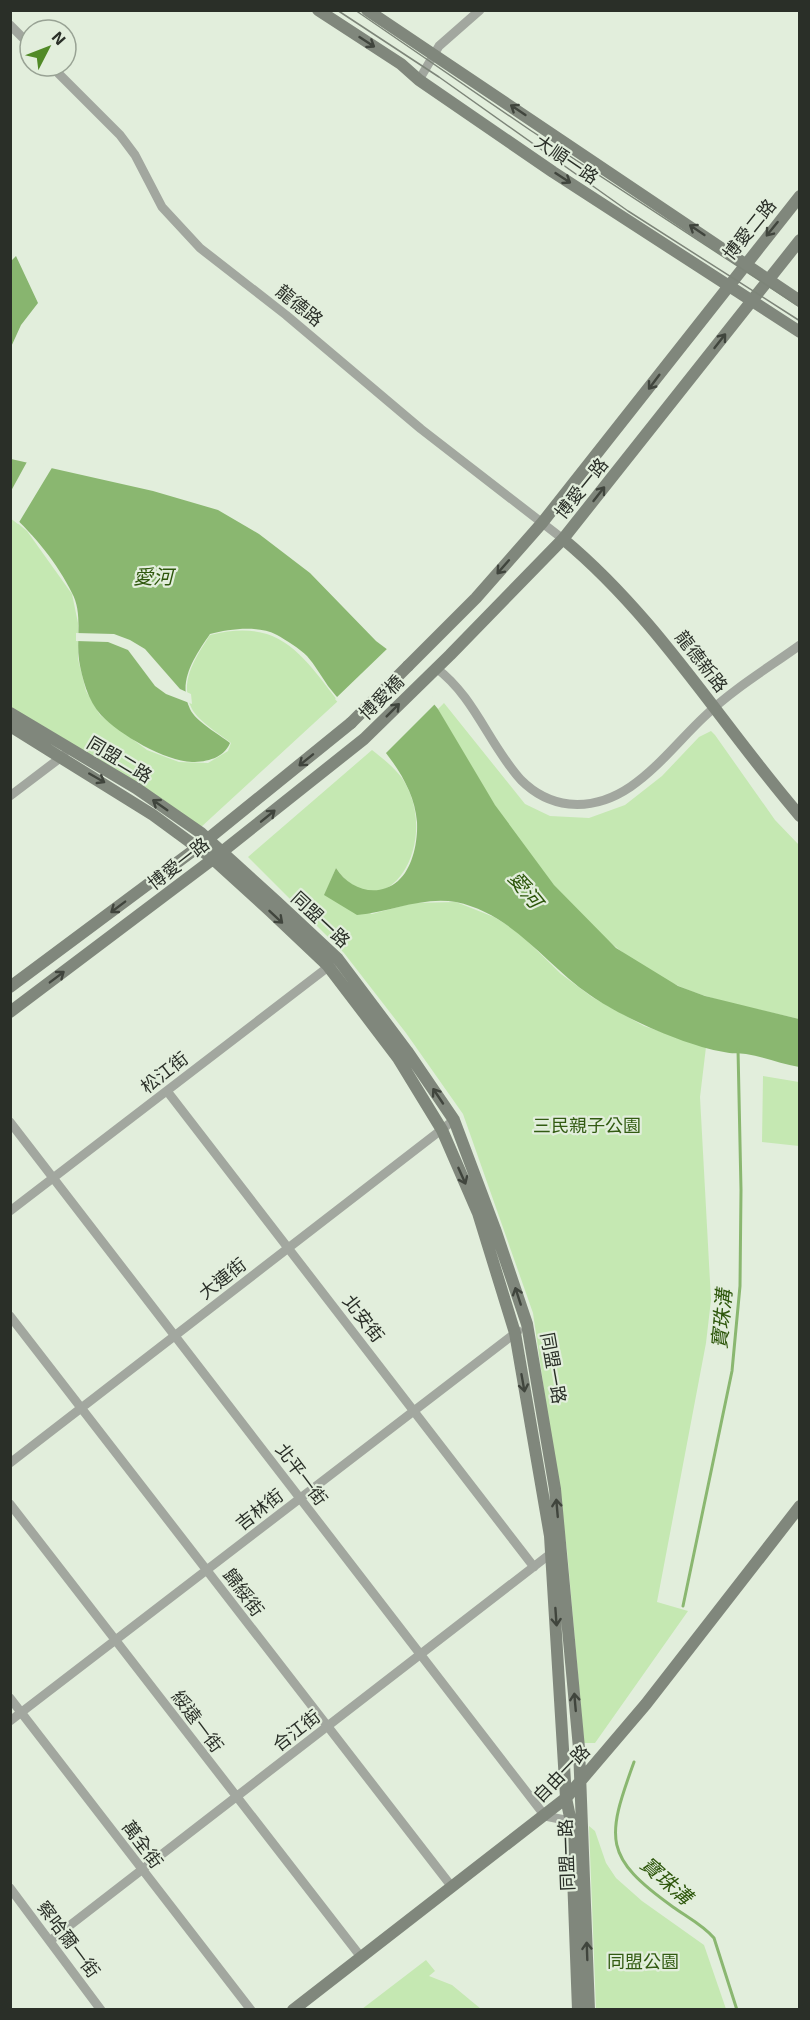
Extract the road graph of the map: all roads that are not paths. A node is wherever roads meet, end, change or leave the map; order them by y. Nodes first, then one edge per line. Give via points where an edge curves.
1 (318, 10) edge
2 (367, 10) edge
3 (480, 10) edge
4 (435, 53) junction
5 (63, 78) edge
6 (419, 80) junction
7 (800, 196) edge
8 (800, 240) edge
9 (746, 263) junction
10 (768, 279) junction
11 (727, 285) junction
12 (751, 301) junction
13 (800, 301) edge
14 (800, 332) edge
15 (542, 523) junction
16 (563, 539) junction
17 (800, 645) edge
18 (408, 666) joint
19 (436, 668) junction
20 (422, 682) joint
21 (715, 708) junction
22 (10, 713) edge
23 (351, 723) joint
24 (10, 726) edge
25 (364, 739) joint
26 (66, 754) junction
27 (10, 796) edge
28 (800, 816) edge
29 (203, 843) junction
30 (218, 856) junction
31 (333, 963) junction
32 (10, 987) edge
33 (10, 1012) edge
34 (167, 1091) junction
35 (454, 1120) junction
36 (10, 1122) edge
37 (441, 1130) junction
38 (54, 1178) junction
39 (10, 1212) edge
40 (289, 1248) junction
41 (10, 1316) edge
42 (527, 1324) junction
43 (515, 1333) junction
44 (175, 1336) junction
45 (82, 1408) junction
46 (415, 1410) junction
47 (10, 1463) edge
48 (300, 1498) junction
49 (10, 1504) edge
50 (800, 1506) edge
51 (556, 1550) junction
52 (534, 1567) junction
53 (207, 1570) junction
54 (116, 1640) junction
55 (420, 1655) junction
56 (10, 1698) edge
57 (22, 1713) junction
58 (10, 1721) edge
59 (327, 1727) junction
60 (580, 1781) junction
61 (236, 1797) junction
62 (566, 1798) junction
63 (545, 1816) junction
64 (577, 1822) junction
65 (142, 1870) junction
66 (452, 1887) junction
67 (10, 1888) edge
68 (51, 1940) junction
69 (361, 1957) junction
70 (101, 2010) edge
71 (251, 2010) edge
72 (293, 2010) edge
73 (578, 2010) edge
74 (589, 2010) edge

1 -> 6 street, 大順一路
2 - 4 street, 大順一路
3 - 4 street
4 - 6 street
9 -> 4 street, 大順一路
5 - 15 street, 龍德路 via 120,135 162,207 200,248
6 -> 11 street, 大順一路
7 -> 9 street, 博愛二路
8 - 10 street
9 - 10 street, 大順一路
9 - 11 street, 博愛二路
10 - 12 street
10 - 13 street, 大順一路
11 - 12 street, 大順一路
11 -> 15 street, 博愛一路
12 - 14 street, 大順一路
16 -> 12 street, 博愛一路
15 - 16 street, 龍德路
15 -> 18 street, 博愛一路 via 476,598
16 - 19 street, 博愛一路
16 - 21 street, 龍德新路 via 651,626
17 - 21 street
18 - 23 street, 博愛橋, bridge
19 - 20 street, 博愛一路
19 - 21 street via 460,689 522,780 534,791 561,803 598,803 628,790
25 -> 20 street, 博愛橋
21 - 28 street, 龍德新路
22 - 26 street, 同盟二路
23 -> 29 street, 博愛一路
24 - 26 street, 同盟二路
30 -> 25 street, 博愛一路
26 - 27 street
26 - 29 street, 同盟二路 via 136,788
29 - 30 street, 同盟一路
29 -> 32 street, 博愛一路
30 - 31 street, 同盟一路
33 -> 30 street, 博愛一路
31 - 34 street, 松江街
35 -> 31 street, 同盟一路 via 407,1051
31 - 37 street, 同盟一路
34 - 38 street, 松江街
34 - 40 street, 北安街
35 - 37 street, 大連街
42 -> 35 street, 同盟一路
36 - 38 street, 北平一街
37 - 40 street, 大連街
37 -> 43 street, 同盟一路 via 478,1213
38 - 39 street, 松江街
38 - 44 street, 北平一街
40 - 44 street, 大連街
40 - 46 street, 北安街
41 - 45 street, 歸綏街
42 - 43 street, 吉林街
51 -> 42 street, 同盟一路 via 555,1489
43 - 46 street, 吉林街
43 -> 51 street, 同盟一路
44 - 45 street, 大連街
44 - 48 street, 北平一街
45 - 47 street, 大連街
45 - 53 street, 歸綏街
46 - 48 street, 吉林街
46 - 52 street, 北安街
48 - 53 street, 吉林街
48 - 55 street, 北平一街
49 - 54 street, 綏遠一街
50 - 60 street, 自由一路 via 646,1704
51 - 52 street, 合江街
60 -> 51 street, 同盟一路
51 -> 62 street, 同盟一路
52 - 55 street, 合江街
53 - 54 street, 吉林街
53 - 59 street, 歸綏街
54 - 57 street, 吉林街
54 - 61 street, 綏遠一街
55 - 59 street, 合江街
55 - 63 street, 北平一街
56 - 57 street, 萬全街
57 - 58 street, 吉林街
57 - 65 street, 萬全街
59 - 61 street, 合江街
59 - 66 street, 歸綏街
60 - 62 street, 自由一路
60 - 64 street, 同盟一路
61 - 65 street, 合江街
61 - 69 street, 綏遠一街
62 - 63 street, 自由一路
62 - 64 street, 同盟一路
63 - 64 street
63 - 66 street, 自由一路
64 - 73 street, 同盟一路
74 -> 64 street, 同盟一路
65 - 68 street, 合江街
65 - 71 street, 萬全街
66 - 69 street, 自由一路
67 - 68 street, 察哈爾一街
68 - 70 street, 察哈爾一街
69 - 72 street, 自由一路

